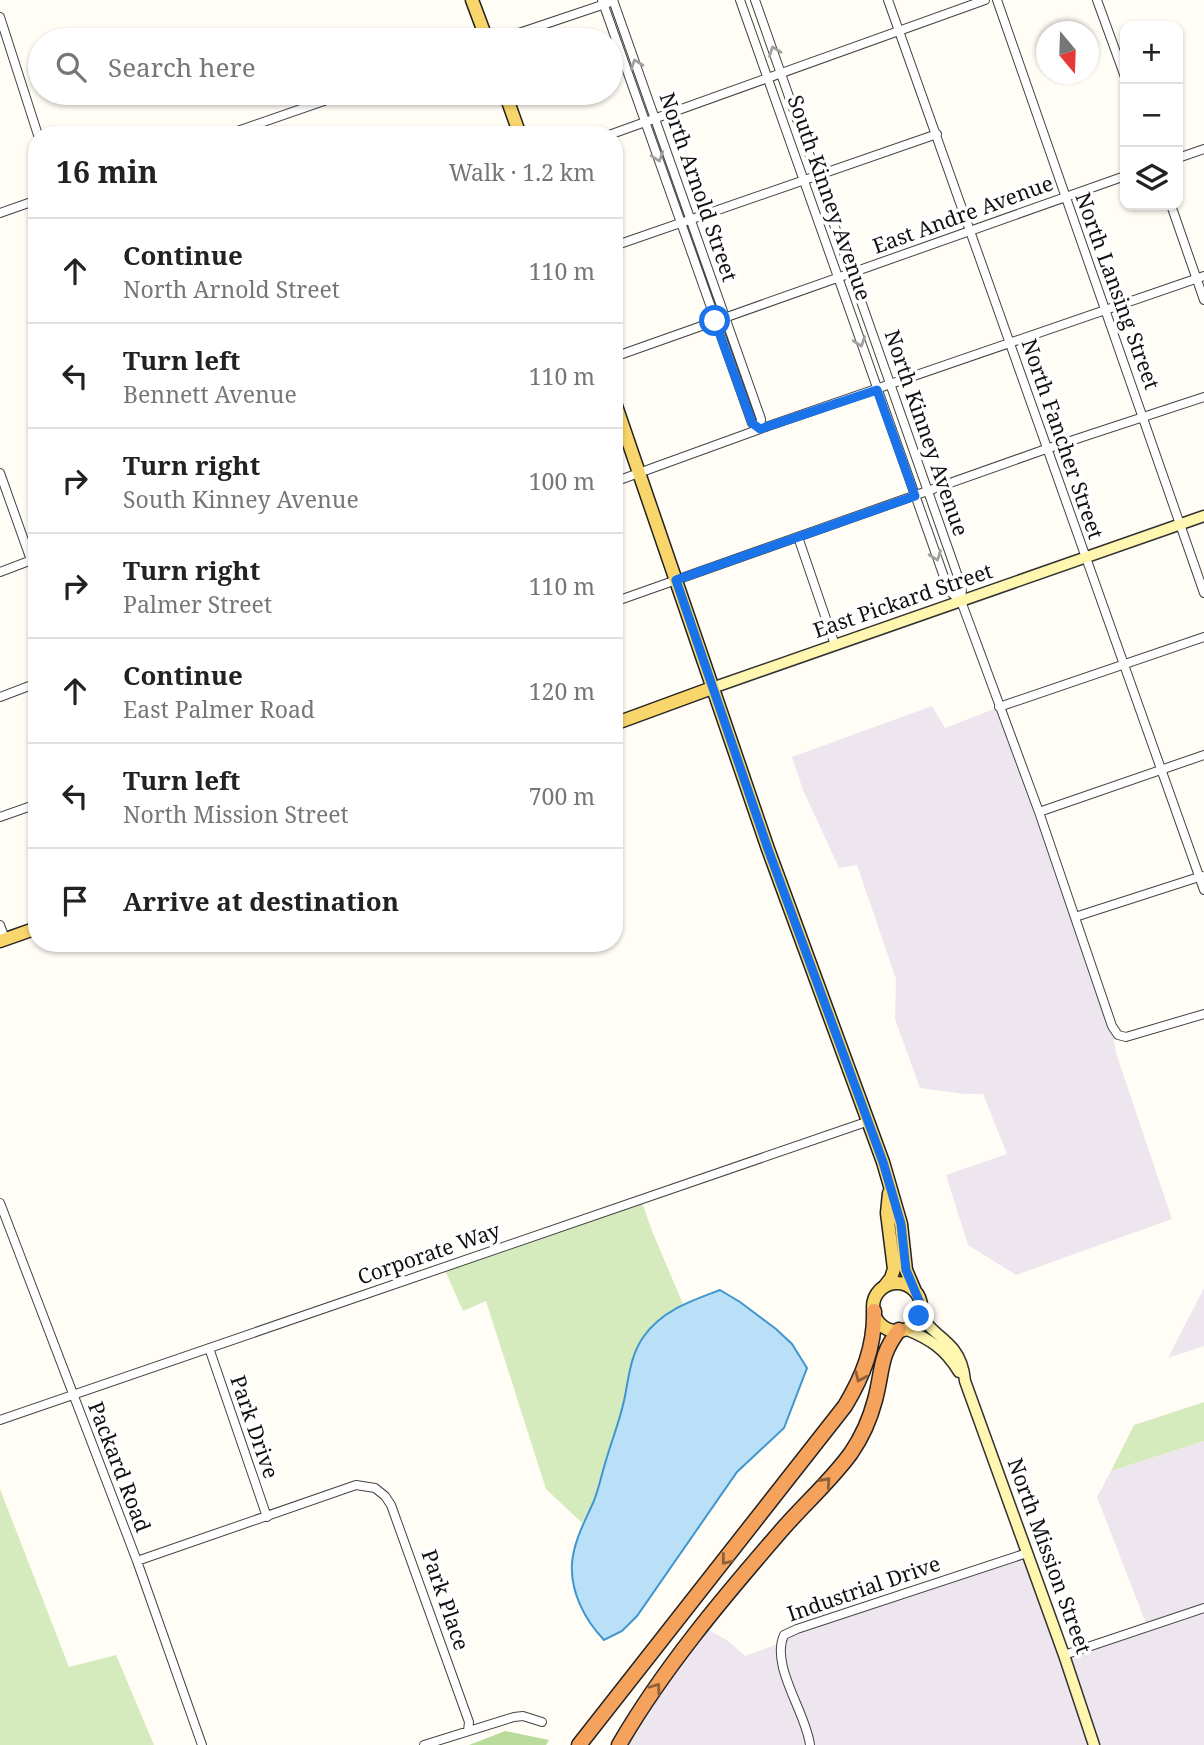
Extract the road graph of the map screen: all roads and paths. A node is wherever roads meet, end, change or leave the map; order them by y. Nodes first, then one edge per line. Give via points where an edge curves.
1 (472, 0) edge
2 (740, 0) edge
3 (755, 0) edge
4 (888, 0) edge
5 (985, 0) edge
6 (997, 0) edge
7 (1097, 0) edge
8 (614, 1) edge
9 (603, 2) edge
10 (0, 17) edge
11 (482, 28) edge
12 (531, 28) edge
13 (612, 28) edge
14 (899, 32) junction
15 (623, 58) edge
16 (1120, 63) edge
17 (782, 74) junction
18 (768, 78) junction
19 (28, 104) edge
20 (28, 105) edge
21 (312, 105) edge
22 (509, 105) edge
23 (655, 119) junction
24 (646, 122) junction
25 (35, 126) edge
26 (252, 126) edge
27 (517, 126) edge
28 (623, 130) edge
29 (937, 134) junction
30 (1204, 149) edge
31 (1183, 156) edge
32 (818, 175) junction
33 (1120, 178) edge
34 (804, 180) junction
35 (1065, 197) junction
36 (28, 203) edge
37 (1173, 210) edge
38 (0, 213) edge
39 (685, 222) junction
40 (970, 230) junction
41 (623, 243) edge
42 (851, 273) junction
43 (1200, 277) edge
44 (839, 278) junction
45 (1204, 300) edge
46 (1107, 310) junction
47 (725, 317) junction
48 (715, 321) junction
49 (1010, 345) junction
50 (623, 354) edge
51 (892, 384) junction
52 (877, 390) junction
53 (1204, 397) edge
54 (1144, 417) junction
55 (623, 425) edge
56 (760, 429) junction
57 (1046, 449) junction
58 (0, 473) edge
59 (640, 473) junction
60 (623, 479) edge
61 (929, 493) junction
62 (915, 496) junction
63 (1204, 516) edge
64 (1180, 525) junction
65 (798, 537) junction
66 (28, 544) edge
67 (1085, 558) junction
68 (28, 561) edge
69 (0, 572) edge
70 (676, 580) junction
71 (1204, 593) edge
72 (623, 599) edge
73 (961, 601) junction
74 (1204, 637) edge
75 (835, 645) junction
76 (1122, 665) junction
77 (28, 686) edge
78 (712, 688) junction
79 (0, 697) edge
80 (999, 707) junction
81 (623, 721) edge
82 (1204, 755) edge
83 (1162, 770) junction
84 (28, 806) edge
85 (1040, 812) junction
86 (0, 817) edge
87 (1202, 876) edge
88 (1204, 890) edge
89 (1075, 917) junction
90 (0, 925) edge
91 (28, 931) edge
92 (2, 940) edge
93 (1204, 1014) edge
94 (869, 1121) junction
95 (890, 1189) junction
96 (0, 1203) edge
97 (883, 1288) junction
98 (915, 1291) junction
99 (921, 1307) junction
100 (874, 1311) junction
101 (902, 1330) junction
102 (209, 1348) junction
103 (965, 1381) junction
104 (72, 1395) junction
105 (0, 1420) edge
106 (267, 1517) junction
107 (1027, 1553) junction
108 (137, 1561) junction
109 (1204, 1608) edge
110 (1064, 1655) junction
111 (542, 1722) dead end
112 (468, 1731) junction
113 (202, 1745) edge
114 (424, 1745) edge
115 (579, 1745) edge
116 (619, 1745) edge
117 (810, 1745) edge
118 (1094, 1745) edge

1 - 11 main road
2 - 18 street, South Kinney Avenue
17 -> 3 street, North Kinney Avenue
4 - 14 street, North Fancher Street
5 - 14 street
6 - 35 street, North Lansing Street
7 - 16 street
8 - 9 street
23 -> 8 street, North Arnold Street
9 - 12 street
9 - 13 street, North Arnold Street
10 - 19 street
14 - 17 street
14 - 29 street, North Fancher Street
15 - 24 street, North Arnold Street
17 - 18 street
17 - 32 street, North Kinney Avenue
18 - 23 street
18 - 34 street, South Kinney Avenue
20 - 25 street
21 - 26 street
22 - 27 main road
23 - 24 street
23 - 39 street, North Arnold Street
24 - 28 street
24 -> 39 street, North Arnold Street
29 - 32 street
29 - 40 street, North Fancher Street
30 - 31 street
32 - 34 street
32 - 42 street, North Kinney Avenue
33 - 35 street, East Andre Avenue
34 - 39 street
34 - 44 street, South Kinney Avenue
35 - 40 street, East Andre Avenue
35 - 46 street, North Lansing Street
36 - 38 street
37 - 43 street
39 - 41 street
39 - 47 street, North Arnold Street
39 - 48 street, North Arnold Street
40 - 42 street, East Andre Avenue
40 - 49 street, North Fancher Street
42 - 44 street, East Andre Avenue
42 - 51 street, North Kinney Avenue
43 - 45 street
43 - 46 street
44 - 47 street, East Andre Avenue
44 -> 52 street, South Kinney Avenue
46 - 49 street
46 - 54 street, North Lansing Street
47 - 48 street, East Andre Avenue
47 - 56 street, North Arnold Street via 761,419
48 - 50 street, East Andre Avenue
48 - 56 street, North Arnold Street via 752,423
49 - 51 street
49 - 57 street, North Fancher Street
51 - 52 street
51 - 61 street, North Kinney Avenue
52 - 56 street
52 - 62 street, South Kinney Avenue
53 - 54 street
54 - 57 street
54 - 64 street, North Lansing Street
55 - 59 main road, North Mission Street
56 - 59 street
57 - 61 street
57 - 67 street, North Fancher Street
58 - 66 street
59 - 60 street
59 - 70 main road, North Mission Street
61 - 62 street
61 - 73 street, North Kinney Avenue via 962,588
62 - 65 street
62 -> 73 street, South Kinney Avenue via 948,591
63 - 64 main road, East Pickard Street
64 - 67 main road, East Pickard Street
64 - 71 street, North Lansing Street
65 - 70 street
65 - 75 street
67 - 73 main road, East Pickard Street
67 - 76 street, North Fancher Street
68 - 69 street
70 - 72 street
70 - 78 main road, North Mission Street
73 - 75 main road, East Pickard Street
73 - 80 street, North Kinney Avenue
74 - 76 street
75 - 78 main road, East Pickard Street
76 - 80 street
76 - 83 street, North Fancher Street
77 - 79 street
78 - 81 main road, East Pickard Street
78 - 94 main road, North Mission Street
80 - 85 street, North Kinney Avenue
82 - 83 street
83 - 85 street
83 - 87 street, North Fancher Street
84 - 86 street
85 - 89 street, North Kinney Avenue
87 - 88 street, North Fancher Street
87 - 89 street
89 - 93 street, North Kinney Avenue via 1118,1035 1134,1036
90 - 92 street
91 - 92 main road
94 - 95 main road, North Mission Street
94 - 102 street, Corporate Way
95 - 97 main road, North Mission Street via 887,1213 894,1269
95 - 98 main road, North Mission Street via 901,1224 906,1270
96 - 104 street, Packard Road
97 - 98 main road via 900,1284
97 - 100 main road, North Mission Street via 875,1298
98 - 99 main road, North Mission Street
99 - 101 main road via 917,1320
99 - 103 main road, North Mission Street via 924,1322 960,1358
100 - 101 main road, North Mission Street via 883,1325
100 -> 115 highway via 868,1358 845,1406
101 - 103 main road, North Mission Street via 941,1348
116 -> 101 highway via 680,1656 779,1532 850,1454 872,1411 883,1357
102 - 104 street, Corporate Way
102 - 106 street, Park Drive
103 - 107 main road, North Mission Street
104 - 105 street, Corporate Way
104 - 108 street, Packard Road
106 - 108 street
106 - 112 street, Park Place via 356,1485 374,1488 385,1496 401,1528 469,1722
107 - 110 main road, North Mission Street
107 - 117 street, Industrial Drive via 784,1635 780,1657
108 - 113 street, Packard Road
109 - 110 street
110 - 118 main road, North Mission Street
111 - 112 street via 514,1717
112 - 114 street

